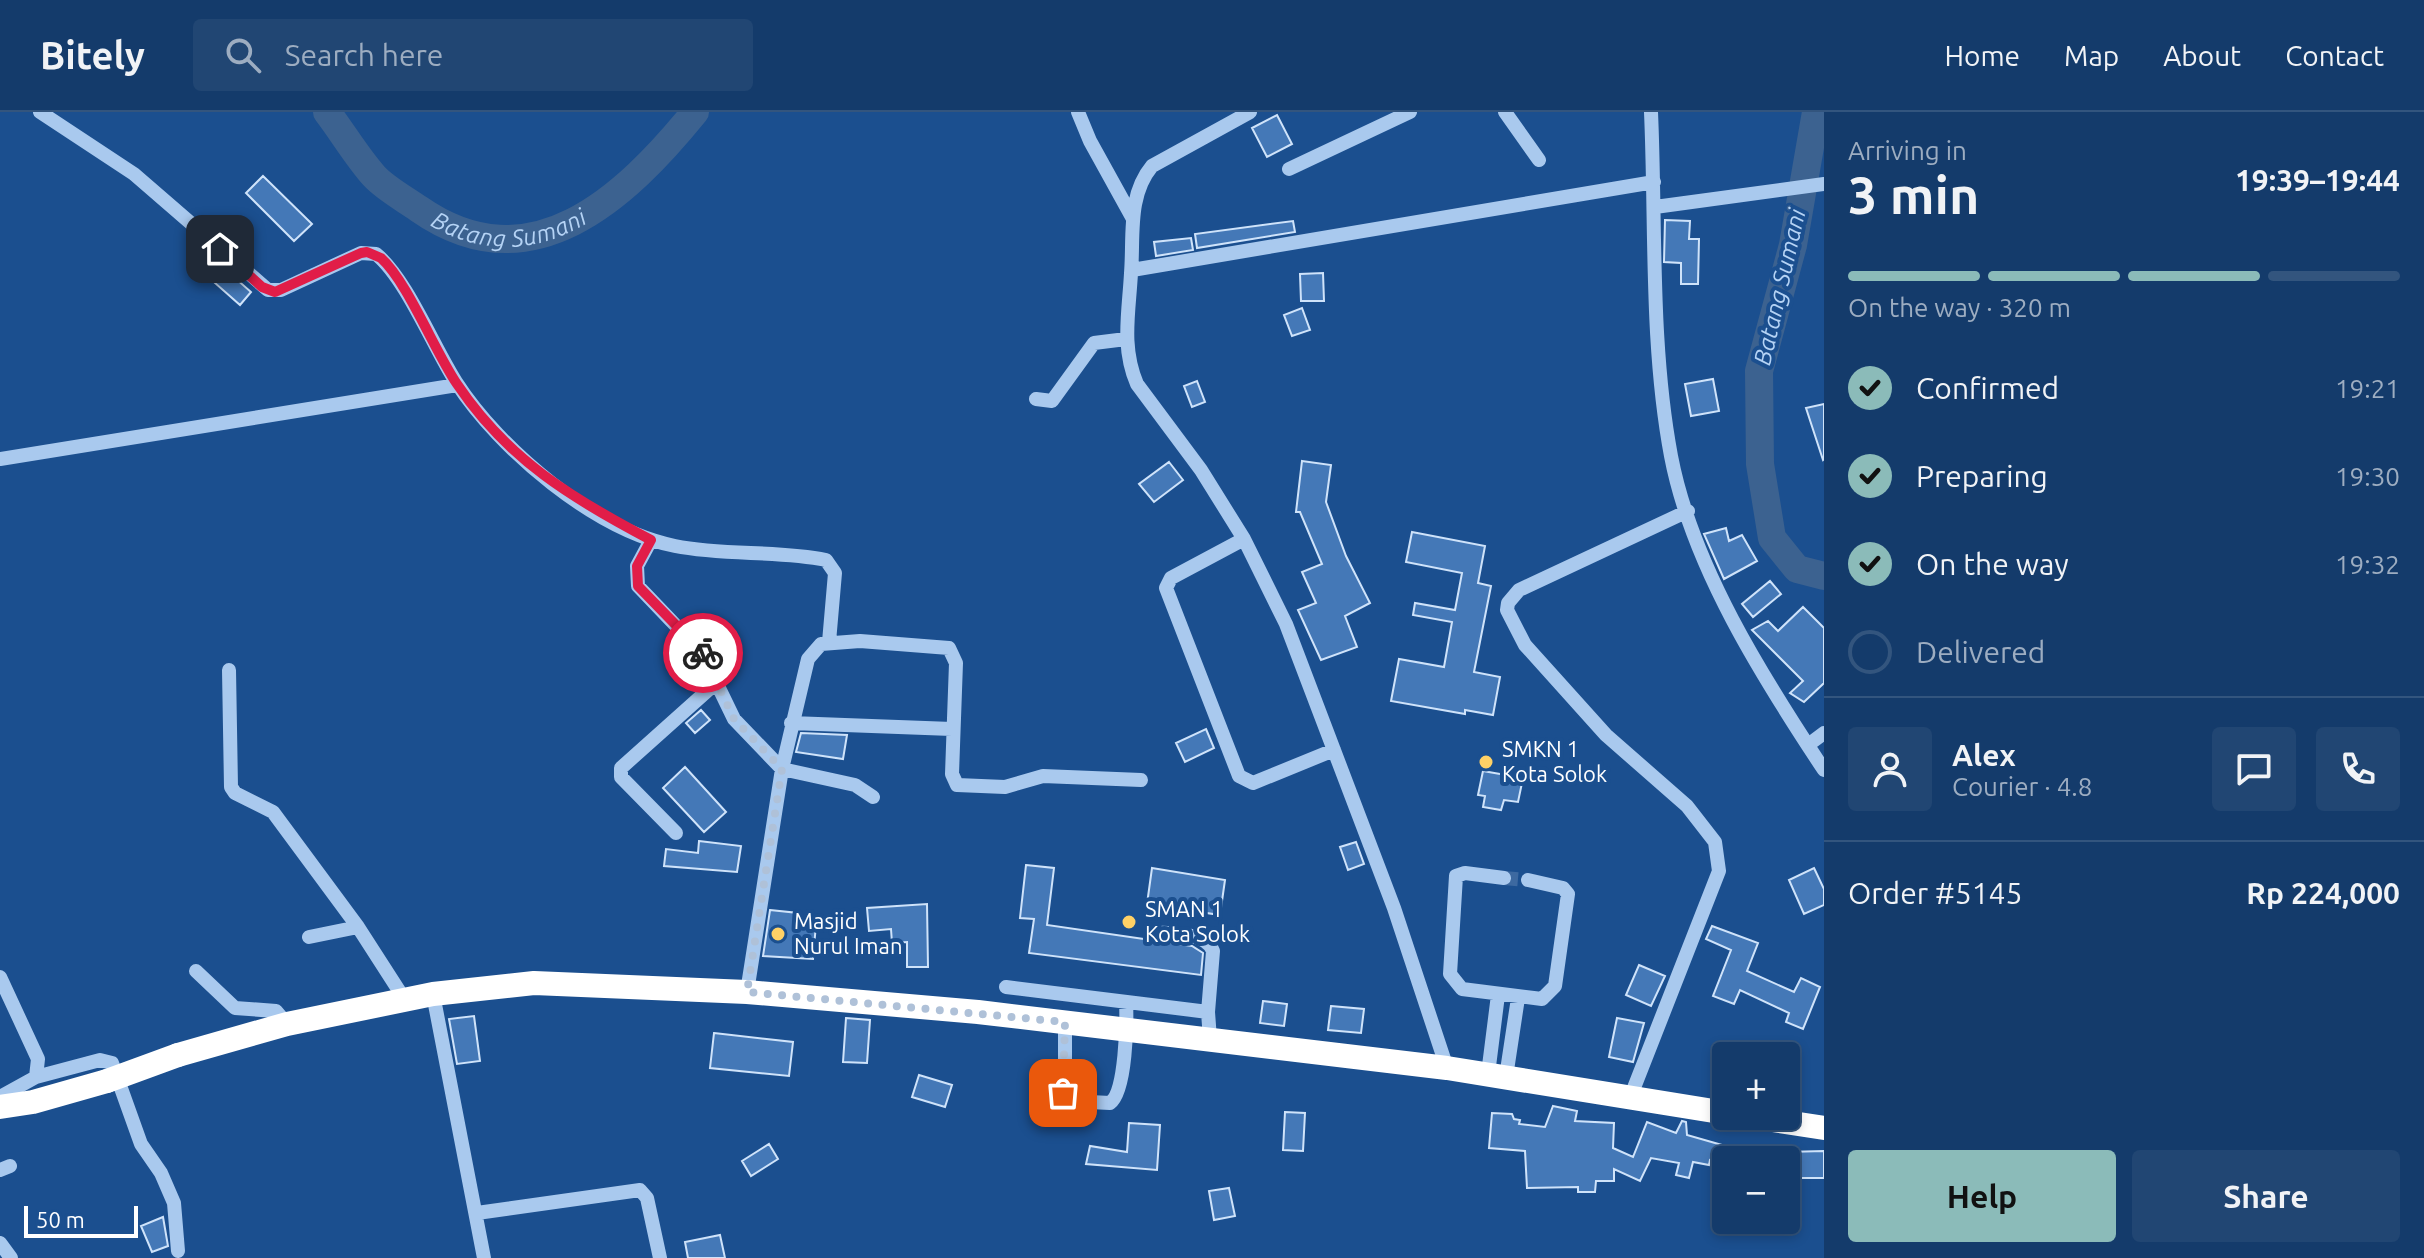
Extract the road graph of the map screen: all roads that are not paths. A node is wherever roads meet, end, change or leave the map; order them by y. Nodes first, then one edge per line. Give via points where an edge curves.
1 (40, 112) edge
2 (1078, 112) edge
3 (1250, 112) edge
4 (1410, 112) edge
5 (1505, 112) edge
6 (1651, 112) edge
7 (1539, 160) dead end
8 (1289, 169) dead end
9 (1654, 182) junction
10 (1824, 184) edge
11 (1655, 207) junction
12 (1132, 217) junction
13 (1132, 270) junction
14 (1126, 339) junction
15 (457, 385) junction
16 (1036, 399) dead end
17 (0, 459) edge
18 (1688, 511) junction
19 (1244, 539) junction
20 (651, 540) junction
21 (829, 642) junction
22 (229, 670) dead end
23 (716, 683) junction
24 (791, 723) junction
25 (952, 729) junction
26 (1824, 733) edge
27 (1808, 745) junction
28 (1334, 750) junction
29 (782, 769) junction
30 (1824, 770) edge
31 (1141, 780) dead end
32 (873, 797) dead end
33 (676, 833) dead end
34 (1504, 878) tunnel mouth
35 (1528, 880) tunnel mouth
36 (358, 927) junction
37 (1150, 932) dead end
38 (309, 937) dead end
39 (196, 971) dead end
40 (0, 977) edge
41 (1006, 987) dead end
42 (747, 992) junction
43 (433, 994) junction
44 (1498, 995) junction
45 (1518, 998) junction
46 (405, 1000) junction
47 (1126, 1002) junction
48 (1208, 1012) junction
49 (1065, 1022) junction
50 (287, 1024) junction
51 (1127, 1029) junction
52 (1210, 1039) junction
53 (1447, 1068) junction
54 (1497, 1076) junction
55 (36, 1077) junction
56 (0, 1097) edge
57 (1630, 1098) junction
58 (0, 1107) edge
59 (1712, 1111) edge
60 (1800, 1124) edge
61 (1824, 1128) edge
62 (477, 1213) junction
63 (0, 1243) edge
64 (178, 1251) dead end
65 (11, 1258) edge
66 (484, 1258) edge
67 (660, 1258) edge

1 - 15 street via 134,174 268,290 281,290 361,253 376,254 401,286
2 - 12 street
3 - 12 street via 1152,166 1143,177
4 - 8 street
5 - 7 street
6 - 9 street
9 - 11 street
9 - 13 street
10 - 11 street
11 - 18 street via 1663,391 1671,458
12 - 13 street
13 - 14 street
14 - 16 street via 1094,343 1052,401
14 - 19 street via 1137,384
15 - 17 street
15 - 20 street via 533,468 584,505
18 - 27 street via 1707,571 1730,617
18 - 57 street via 1519,590 1507,610 1525,645 1606,735 1687,806 1715,842 1719,871
19 - 28 street via 1286,624
19 - 28 street via 1171,578 1166,588 1239,776 1253,783
20 - 21 street via 826,560 835,573
20 - 23 street via 637,566 638,586 702,653
21 - 24 street via 808,659
21 - 25 street via 949,648 956,663
22 - 36 street via 231,787 273,812
23 - 29 street via 739,725
23 - 33 street via 621,768 621,777
24 - 25 street
24 - 29 street
25 - 31 street via 952,774 957,785 1005,787 1043,776
26 - 27 street
27 - 30 street
28 - 53 street
29 - 32 street via 855,785
29 - 42 street
34 - 44 street via 1456,876 1449,966 1462,989
35 - 45 street via 1563,888 1568,897 1552,992 1542,999
36 - 38 street
36 - 46 street
37 - 48 street via 1210,943
39 - 50 street via 235,1008 276,1011
40 - 55 street via 38,1059
41 - 47 street
42 - 43 highway via 534,983
42 - 49 highway
43 - 46 highway
43 - 62 street
44 - 45 street
44 - 54 street
45 - 54 street
46 - 50 highway
47 - 48 street
47 - 51 street
48 - 52 street
49 - 51 highway
49 - 51 street via 1063,1093 1070,1101 1115,1100
50 - 58 highway, bridge via 107,1081
51 - 52 highway
52 - 53 highway
53 - 54 highway
54 - 57 highway
55 - 56 street
55 - 64 street via 100,1060 112,1063 141,1144 174,1203
57 - 59 highway
60 - 61 highway
62 - 66 street
62 - 67 street via 640,1190 647,1198
63 - 65 street

